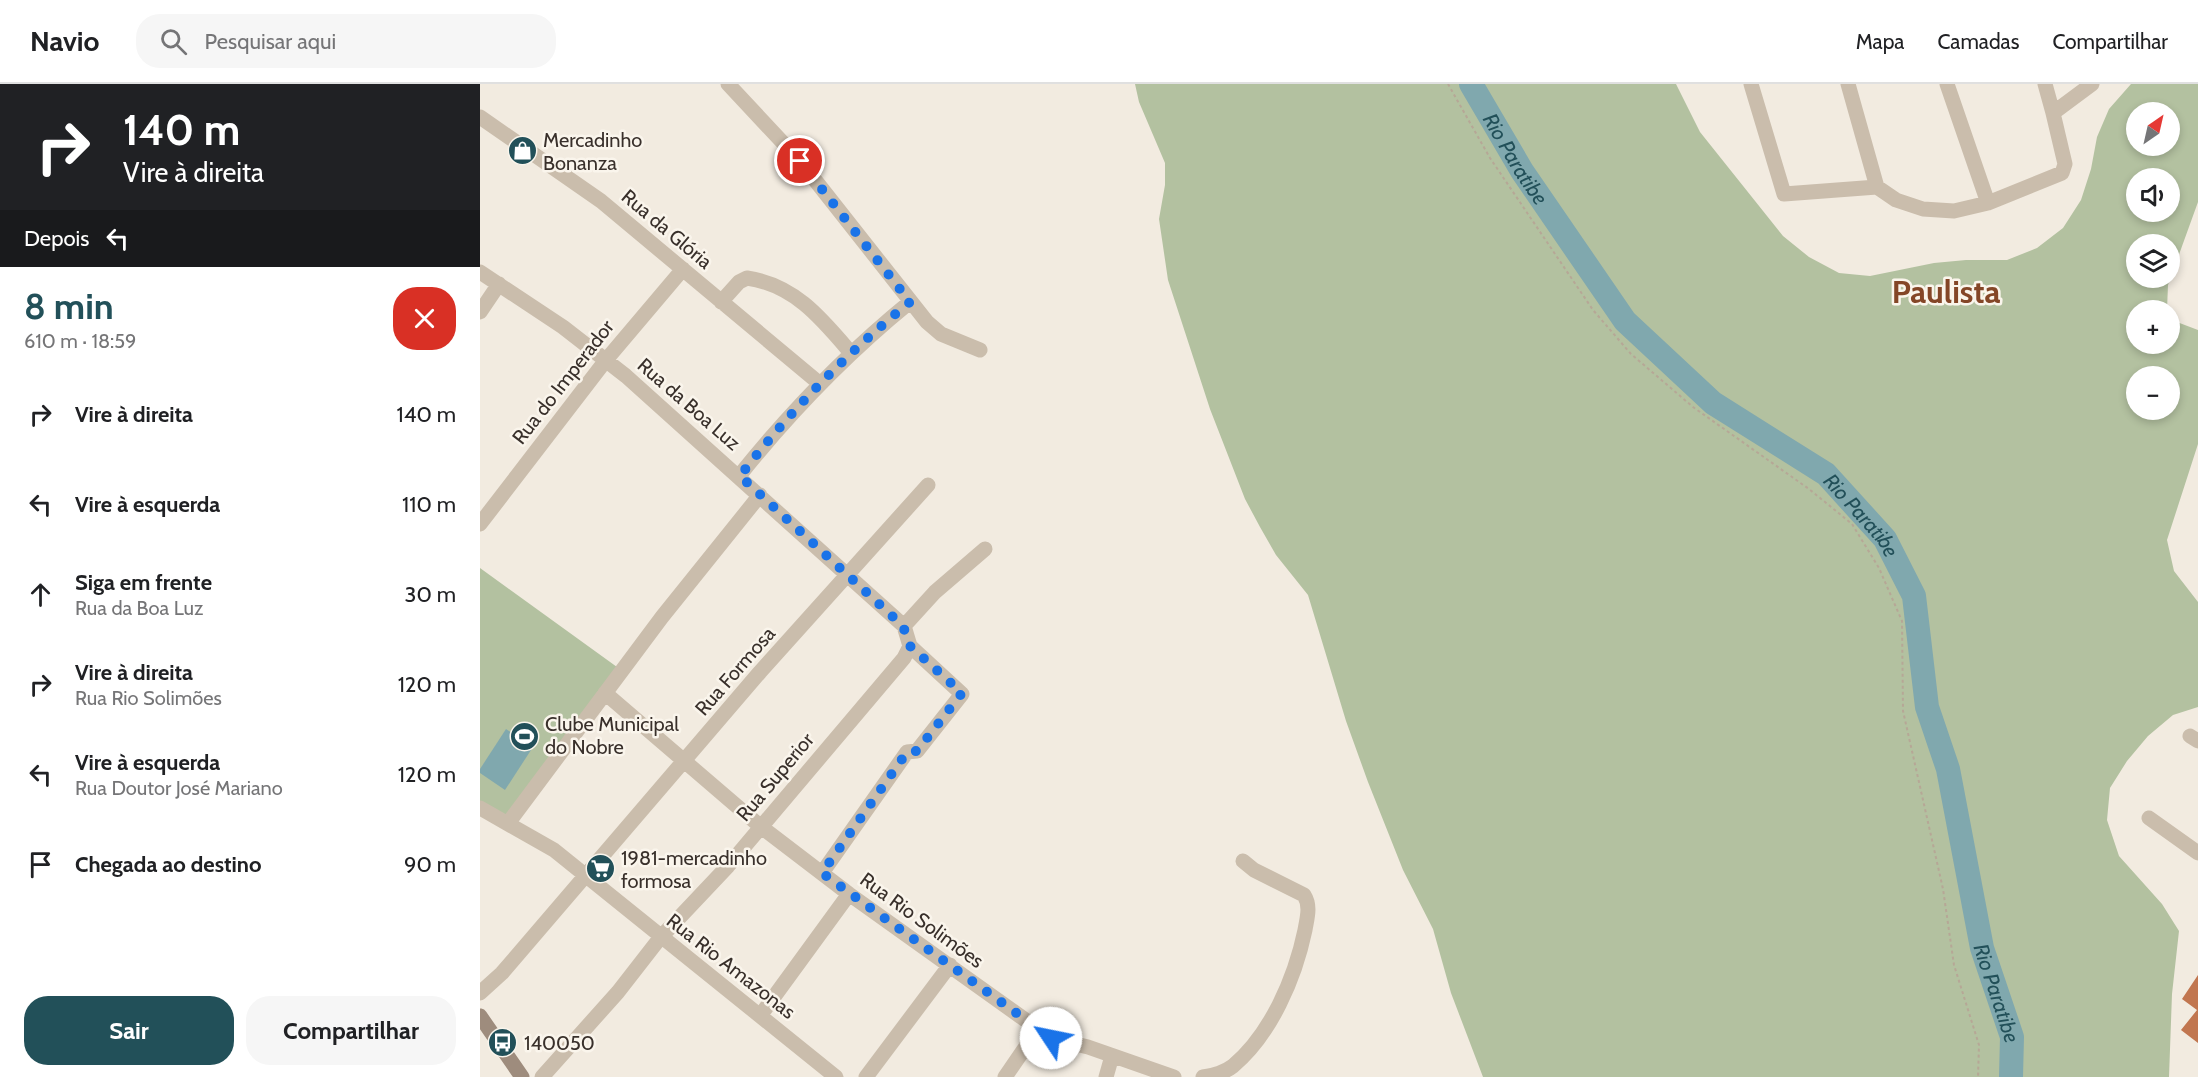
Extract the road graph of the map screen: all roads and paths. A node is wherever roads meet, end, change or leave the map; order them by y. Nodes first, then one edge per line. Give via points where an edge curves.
1 (728, 84) edge
2 (1448, 84) edge
3 (1751, 84) edge
4 (1848, 84) edge
5 (1947, 84) edge
6 (2045, 84) edge
7 (2092, 84) edge
8 (2053, 113) junction
9 (480, 117) edge
10 (1877, 187) junction
11 (1988, 203) junction
12 (683, 269) junction
13 (480, 272) edge
14 (500, 284) junction
15 (722, 302) junction
16 (910, 302) junction
17 (480, 312) edge
18 (980, 350) dead end
19 (851, 353) junction
20 (606, 360) junction
21 (819, 383) junction
22 (740, 476) junction
23 (928, 485) dead end
24 (760, 495) junction
25 (480, 524) edge
26 (985, 549) dead end
27 (848, 576) junction
28 (907, 635) junction
29 (605, 693) junction
30 (686, 760) junction
31 (480, 808) edge
32 (2149, 818) dead end
33 (509, 822) junction
34 (760, 826) junction
35 (2198, 853) edge
36 (1243, 861) dead end
37 (822, 873) junction
38 (587, 876) junction
39 (849, 894) junction
40 (660, 938) junction
41 (950, 965) junction
42 (480, 993) edge
43 (480, 1016) edge
44 (760, 1016) junction
45 (1038, 1029) junction
46 (1117, 1057) junction
47 (522, 1077) edge
48 (542, 1077) edge
49 (836, 1077) edge
50 (866, 1077) edge
51 (1005, 1077) edge
52 (1106, 1077) edge
53 (1174, 1077) edge
54 (1203, 1077) edge
55 (1978, 1077) edge

1 - 16 street via 800,161
2 - 55 path via 1490,158 1593,310 1630,354 1693,407 1852,524 1879,568 1902,621 1903,711 1943,889 1954,965 1979,1045
3 - 10 street via 1784,194
4 - 10 street
5 - 11 street
6 - 8 street
7 - 8 street
8 - 11 street via 2065,164 2062,173
9 - 12 street, Rua da Glória via 601,201
10 - 11 street via 1896,200 1923,209 1954,211
12 - 15 street, Rua da Glória
12 - 20 street, Rua do Imperador
13 - 14 street, Rua da Boa Luz
14 - 17 street
14 - 20 street, Rua da Boa Luz
15 - 19 street via 747,278 789,292 814,310
15 - 21 street, Rua da Glória
16 - 18 street via 934,329
16 - 19 street
19 - 21 street
20 - 22 street, Rua da Boa Luz
20 - 25 street, Rua do Imperador
21 - 22 street via 785,418
22 - 24 street, Rua da Boa Luz
23 - 27 street, Rua Formosa
24 - 27 street, Rua da Boa Luz
24 - 29 street
26 - 28 street, Rua Superior via 935,592
27 - 28 street, Rua da Boa Luz
27 - 30 street, Rua Formosa
28 - 34 street, Rua Superior via 904,658
28 - 37 street, Rua da Boa Luz via 962,693 917,751 907,752
29 - 30 street, Rua Rio Solimões
29 - 33 street
30 - 34 street, Rua Rio Solimões
30 - 38 street, Rua Formosa
31 - 33 street, Rua Rio Amazonas
32 - 35 street
33 - 38 street, Rua Rio Amazonas
34 - 37 street, Rua Rio Solimões
34 - 40 street, Rua Superior
36 - 54 street via 1304,895 1308,916 1301,949 1279,1006 1231,1068
37 - 39 street, Rua Rio Solimões
38 - 40 street, Rua Rio Amazonas
38 - 42 street, Rua Formosa
39 - 41 street, Rua Rio Solimões
39 - 44 street
40 - 44 street, Rua Rio Amazonas
40 - 48 street, Rua Superior
41 - 45 street, Rua Rio Solimões
41 - 50 street
43 - 47 main road
44 - 49 street, Rua Rio Amazonas
45 - 46 street, Rua Rio Solimões via 1051,1038
45 - 51 street
46 - 52 street
46 - 53 street, Rua Rio Solimões

